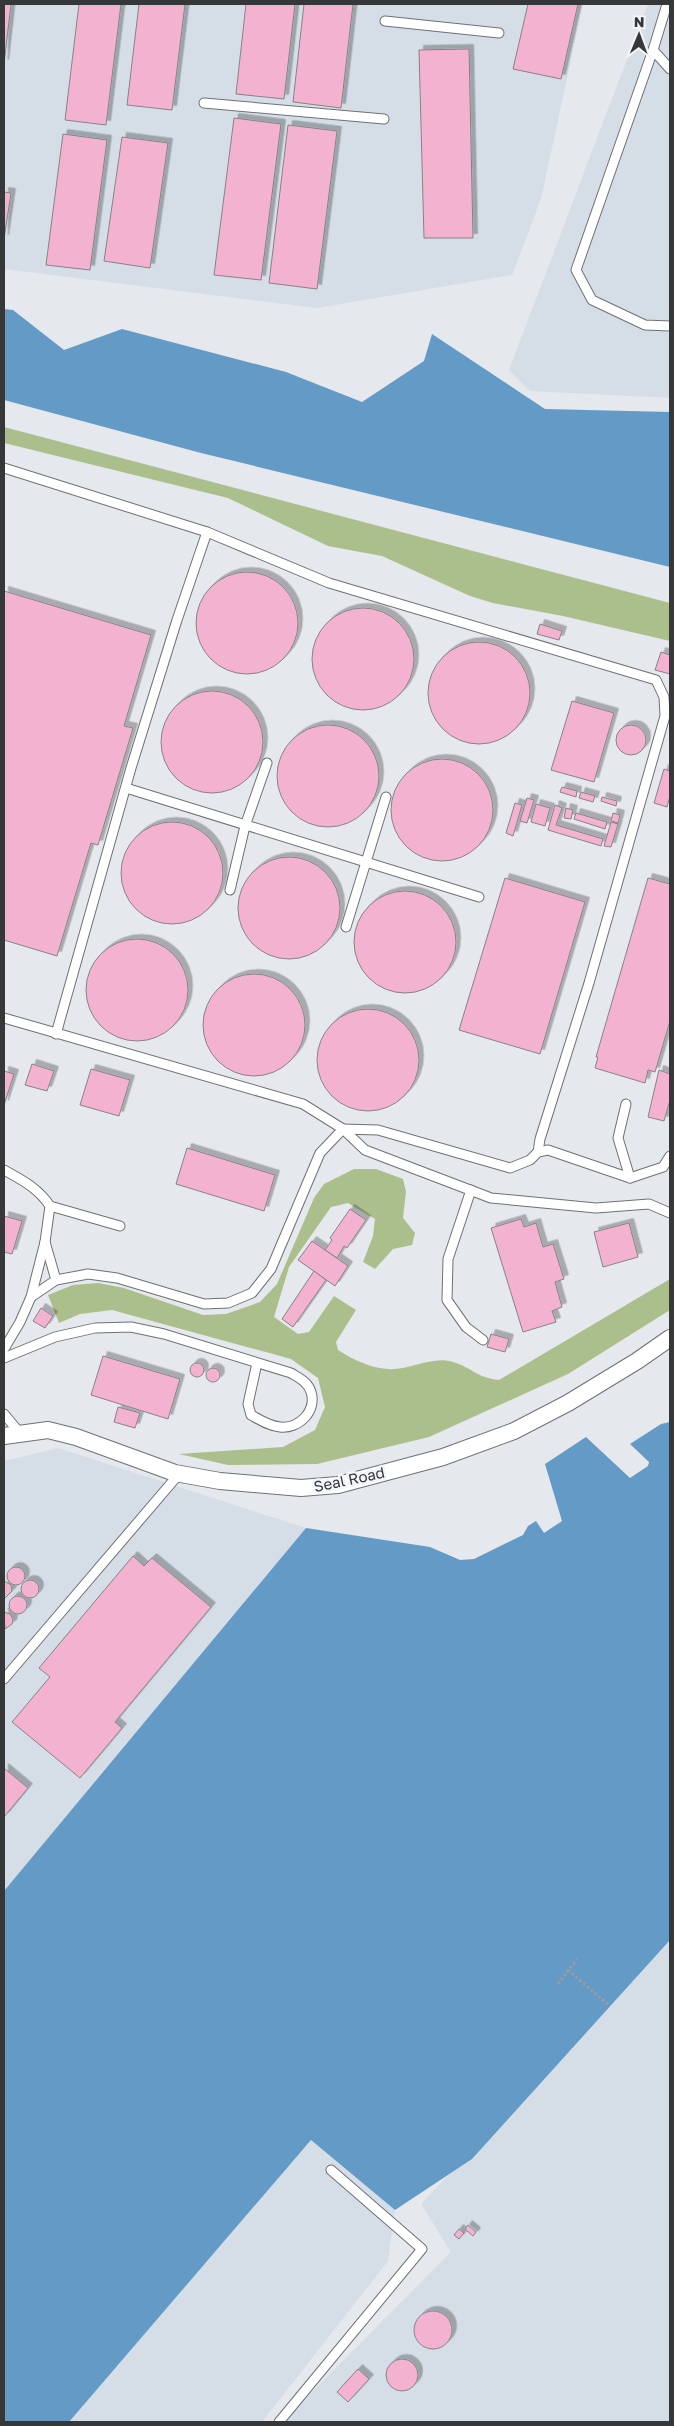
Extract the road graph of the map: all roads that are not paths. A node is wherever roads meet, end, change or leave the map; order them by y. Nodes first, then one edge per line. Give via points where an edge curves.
1 (667, 4) edge
2 (385, 21) dead end
3 (499, 33) dead end
4 (653, 50) junction
5 (670, 69) edge
6 (204, 103) dead end
7 (384, 118) dead end
8 (670, 326) edge
9 (4, 468) edge
10 (208, 532) junction
11 (668, 705) edge
12 (267, 763) dead end
13 (126, 788) junction
14 (386, 797) dead end
15 (245, 826) junction
16 (367, 863) junction
17 (230, 890) dead end
18 (479, 897) dead end
19 (346, 927) dead end
20 (4, 1018) edge
21 (56, 1034) junction
22 (626, 1104) dead end
23 (343, 1129) junction
24 (538, 1152) junction
25 (670, 1156) edge
26 (4, 1170) edge
27 (630, 1178) junction
28 (471, 1190) junction
29 (50, 1206) junction
30 (670, 1213) edge
31 (120, 1226) dead end
32 (44, 1242) junction
33 (56, 1280) junction
34 (30, 1297) junction
35 (670, 1338) edge
36 (483, 1340) dead end
37 (4, 1349) edge
38 (4, 1358) edge
39 (257, 1363) junction
40 (4, 1414) edge
41 (11, 1434) edge
42 (179, 1474) junction
43 (4, 1679) edge
44 (331, 2170) dead end
45 (279, 2422) edge

1 - 4 lane
2 - 3 lane
4 - 5 lane
4 - 8 lane via 576,270 592,300 645,325
6 - 7 lane
9 - 10 lane
10 - 11 lane via 329,583 656,680
10 - 13 lane via 177,620
11 - 24 lane
12 - 15 lane
13 - 15 lane
13 - 21 lane
14 - 16 lane
15 - 16 lane
15 - 17 lane
16 - 18 lane
16 - 19 lane
20 - 21 lane
21 - 23 lane via 303,1104
22 - 27 lane via 618,1138
23 - 24 lane via 378,1130 510,1168 530,1160
23 - 28 lane via 365,1150
23 - 33 lane via 320,1153 271,1269 252,1293 228,1302 204,1304 108,1277 88,1274
24 - 27 lane via 548,1150
25 - 27 lane via 663,1167
26 - 29 lane via 42,1194
28 - 30 lane via 491,1198 567,1206 596,1208 649,1204
28 - 36 lane via 448,1259 448,1300 466,1327
29 - 31 lane
29 - 32 lane
32 - 33 lane
32 - 34 lane
33 - 34 lane
34 - 37 lane
35 - 42 street, Seal Road via 568,1403 514,1430 443,1457 338,1485 301,1488
38 - 39 lane via 55,1337 95,1328 131,1327
39 - 39 lane via 291,1373 304,1382 311,1392 306,1418 295,1426 281,1428 251,1415 248,1404
40 - 41 lane
41 - 42 street, Seal Road via 48,1430 76,1436
42 - 43 lane
44 - 45 lane via 422,2249

